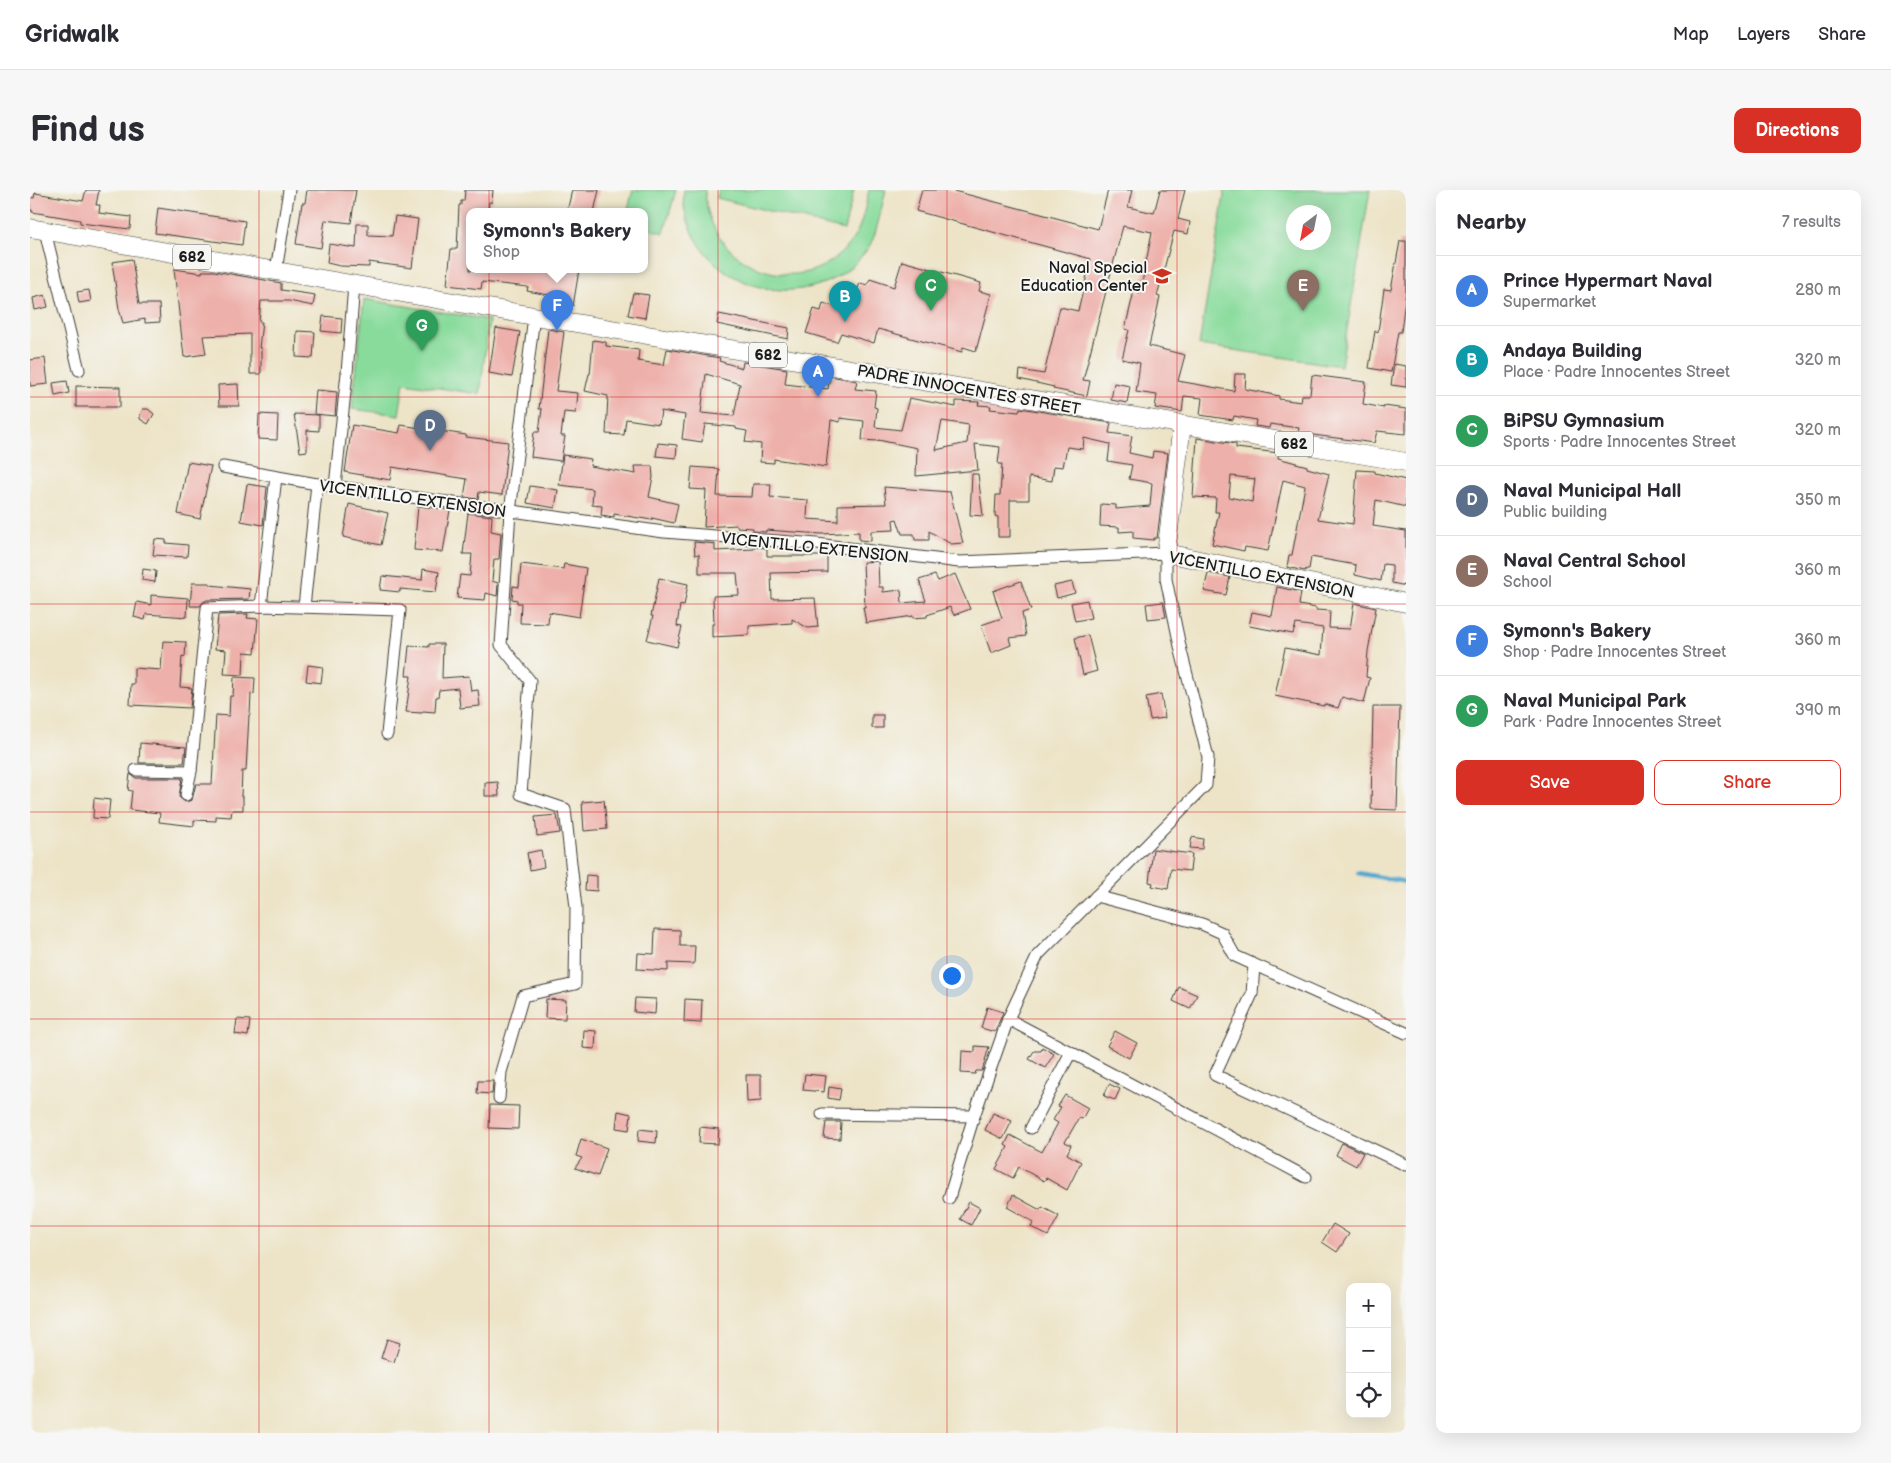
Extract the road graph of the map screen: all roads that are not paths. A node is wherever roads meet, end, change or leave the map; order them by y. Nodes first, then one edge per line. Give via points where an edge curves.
1 (290, 190) edge
2 (38, 230) edge
3 (276, 271) junction
4 (354, 285) junction
5 (534, 316) junction
6 (79, 370) dead end
7 (1182, 425) junction
8 (1406, 462) edge
9 (224, 467) dead end
10 (276, 477) junction
11 (317, 484) junction
12 (335, 486) junction
13 (510, 512) junction
14 (1166, 553) junction
15 (1406, 602) edge
16 (261, 606) junction
17 (304, 607) junction
18 (387, 734) dead end
19 (136, 770) dead end
20 (191, 771) junction
21 (186, 795) dead end
22 (1096, 896) junction
23 (1254, 964) junction
24 (1008, 1019) junction
25 (1406, 1033) edge
26 (1071, 1052) junction
27 (499, 1098) dead end
28 (822, 1114) dead end
29 (974, 1116) junction
30 (1031, 1128) dead end
31 (1406, 1164) edge
32 (1306, 1177) dead end
33 (949, 1198) dead end

1 - 3 street
2 - 3 main road, PADRE INNOCENTES STREET / 682
2 - 6 street
3 - 4 main road, PADRE INNOCENTES STREET / 682
4 - 5 main road, PADRE INNOCENTES STREET / 682
4 - 12 street
5 - 7 main road, PADRE INNOCENTES STREET / 682
5 - 13 street
7 - 8 main road, PADRE INNOCENTES STREET / 682
7 - 14 main road
9 - 10 street, VICENTILLO EXTENSION
10 - 11 street, VICENTILLO EXTENSION
10 - 16 street
11 - 12 street, VICENTILLO EXTENSION
11 - 17 street
12 - 13 street, VICENTILLO EXTENSION
13 - 14 street, VICENTILLO EXTENSION via 664,532 817,544 959,562
13 - 27 street via 501,645 530,681 521,794 565,809 576,908 575,984 523,996 501,1072
14 - 15 main road, VICENTILLO EXTENSION
14 - 22 street via 1168,588 1181,652 1208,757 1206,785
16 - 17 street
16 - 20 street via 207,608
17 - 18 street via 400,610
19 - 20 street
20 - 21 street
22 - 23 street via 1202,924 1222,933 1235,956
22 - 24 street via 1038,955
23 - 25 street
23 - 31 street via 1252,994 1215,1075
24 - 26 street
24 - 29 street
26 - 30 street
26 - 32 street
28 - 29 street
29 - 33 street

